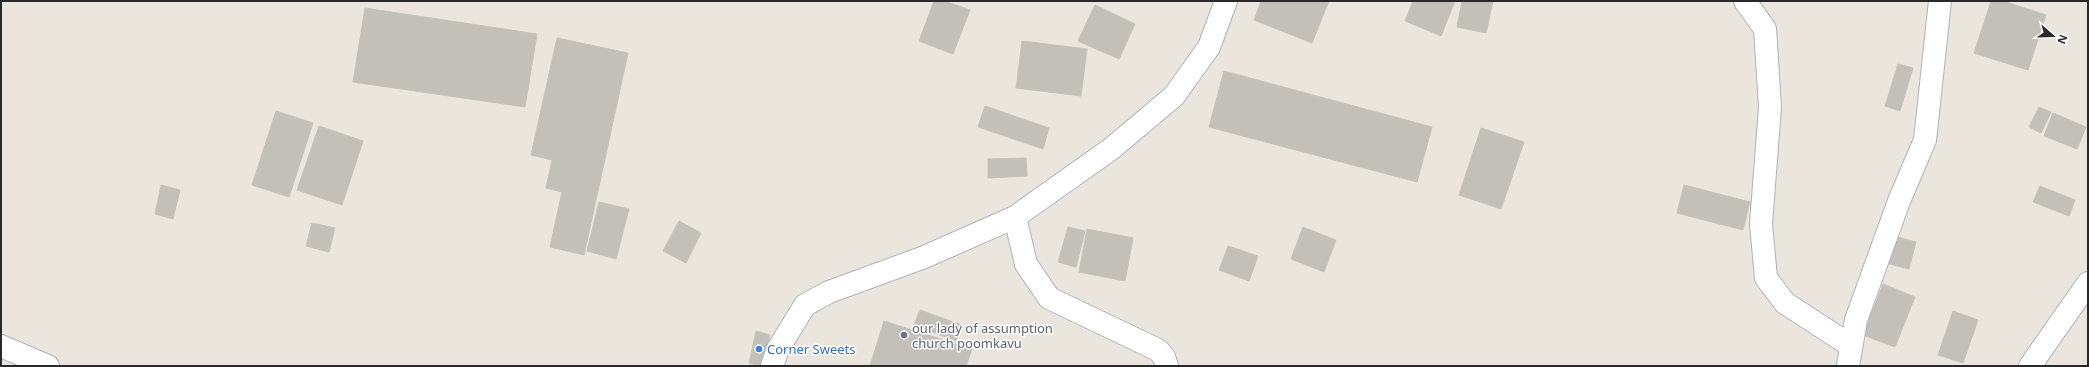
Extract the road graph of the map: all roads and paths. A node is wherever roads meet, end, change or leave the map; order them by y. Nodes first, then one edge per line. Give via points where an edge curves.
1 (1226, 1) edge
2 (1744, 1) edge
3 (1940, 1) edge
4 (1015, 218) junction
5 (2088, 283) edge
6 (1, 346) edge
7 (1850, 356) edge
8 (48, 366) edge
9 (772, 366) edge
10 (1167, 366) edge
11 (2030, 366) edge

1 - 4 street via 1209,48 1174,96 1111,149
2 - 7 street via 1765,29 1770,107 1761,224 1766,278 1785,303
3 - 7 street via 1925,140 1899,201 1856,320
4 - 9 street via 922,258 830,292 805,305 778,349
4 - 10 street via 1026,264 1049,298 1158,350
5 - 11 street
6 - 8 street

